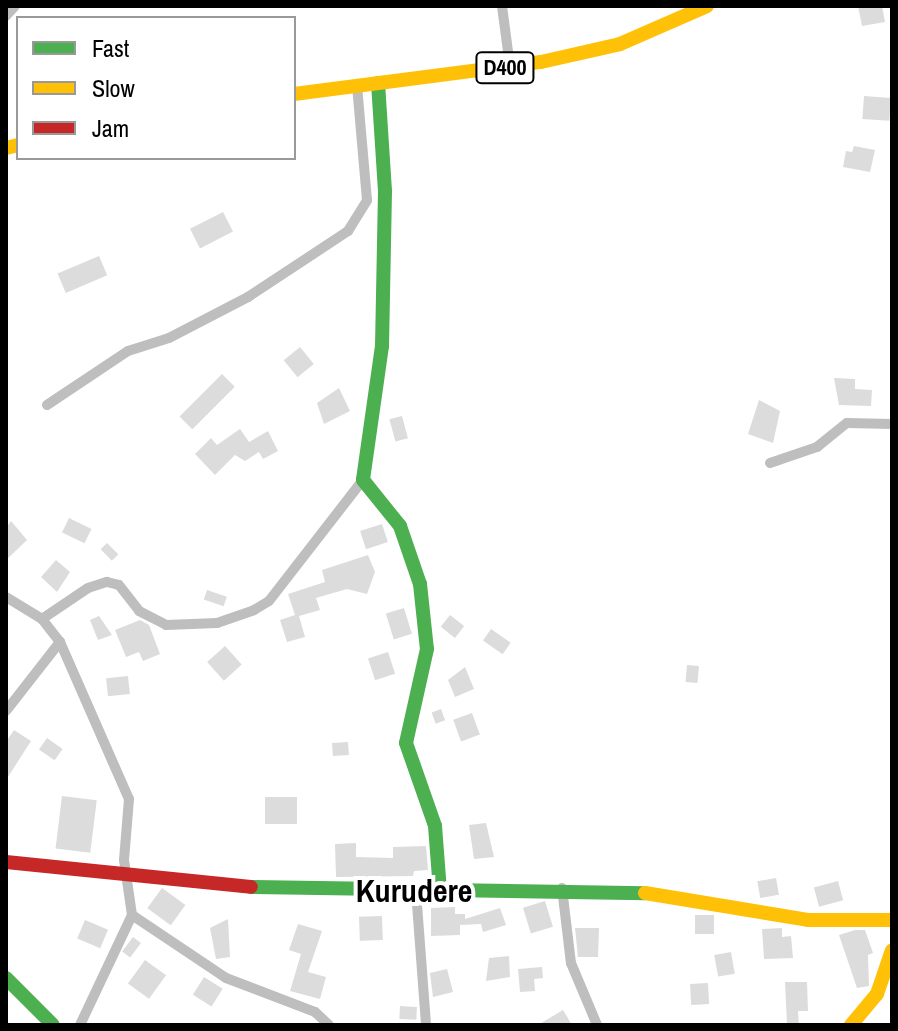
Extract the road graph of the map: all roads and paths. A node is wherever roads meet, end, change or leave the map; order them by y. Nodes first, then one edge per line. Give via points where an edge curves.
1 (15, 6) edge
2 (502, 6) edge
3 (707, 6) edge
4 (6, 16) edge
5 (510, 67) junction
6 (378, 83) junction
7 (357, 85) junction
8 (296, 94) edge
9 (47, 405) dead end
10 (892, 424) edge
11 (770, 463) dead end
12 (363, 480) junction
13 (6, 597) edge
14 (42, 619) junction
15 (60, 642) junction
16 (6, 711) edge
17 (6, 862) edge
18 (126, 872) junction
19 (562, 888) junction
20 (416, 891) junction
21 (440, 891) junction
22 (132, 915) junction
23 (892, 920) edge
24 (892, 950) edge
25 (6, 978) edge
26 (53, 1025) edge
27 (80, 1025) edge
28 (329, 1025) edge
29 (426, 1025) edge
30 (597, 1025) edge
31 (851, 1025) edge

1 - 4 street
2 - 5 street
3 - 5 main road, D400 via 620,44
5 - 6 main road, D400
6 - 7 main road, D400
6 - 12 main road via 385,191 382,346
7 - 8 main road, D400
7 - 9 street via 367,200 348,231 248,297 169,338 128,351
10 - 11 street via 847,423 817,447
12 - 14 street via 269,601 254,610 217,623 166,625 139,611 119,585 107,582 88,588
12 - 21 main road via 400,526 420,584 427,649 406,743 435,826
13 - 14 street
14 - 15 street
15 - 16 street
15 - 18 street via 126,782
17 - 18 main road
18 - 20 main road via 251,887
18 - 22 street
19 - 21 main road
19 - 23 main road via 656,894 808,920
19 - 30 street via 571,963
20 - 21 main road
20 - 29 street
22 - 27 street
22 - 28 street via 226,978 315,1012
24 - 31 main road via 877,994
25 - 26 main road

